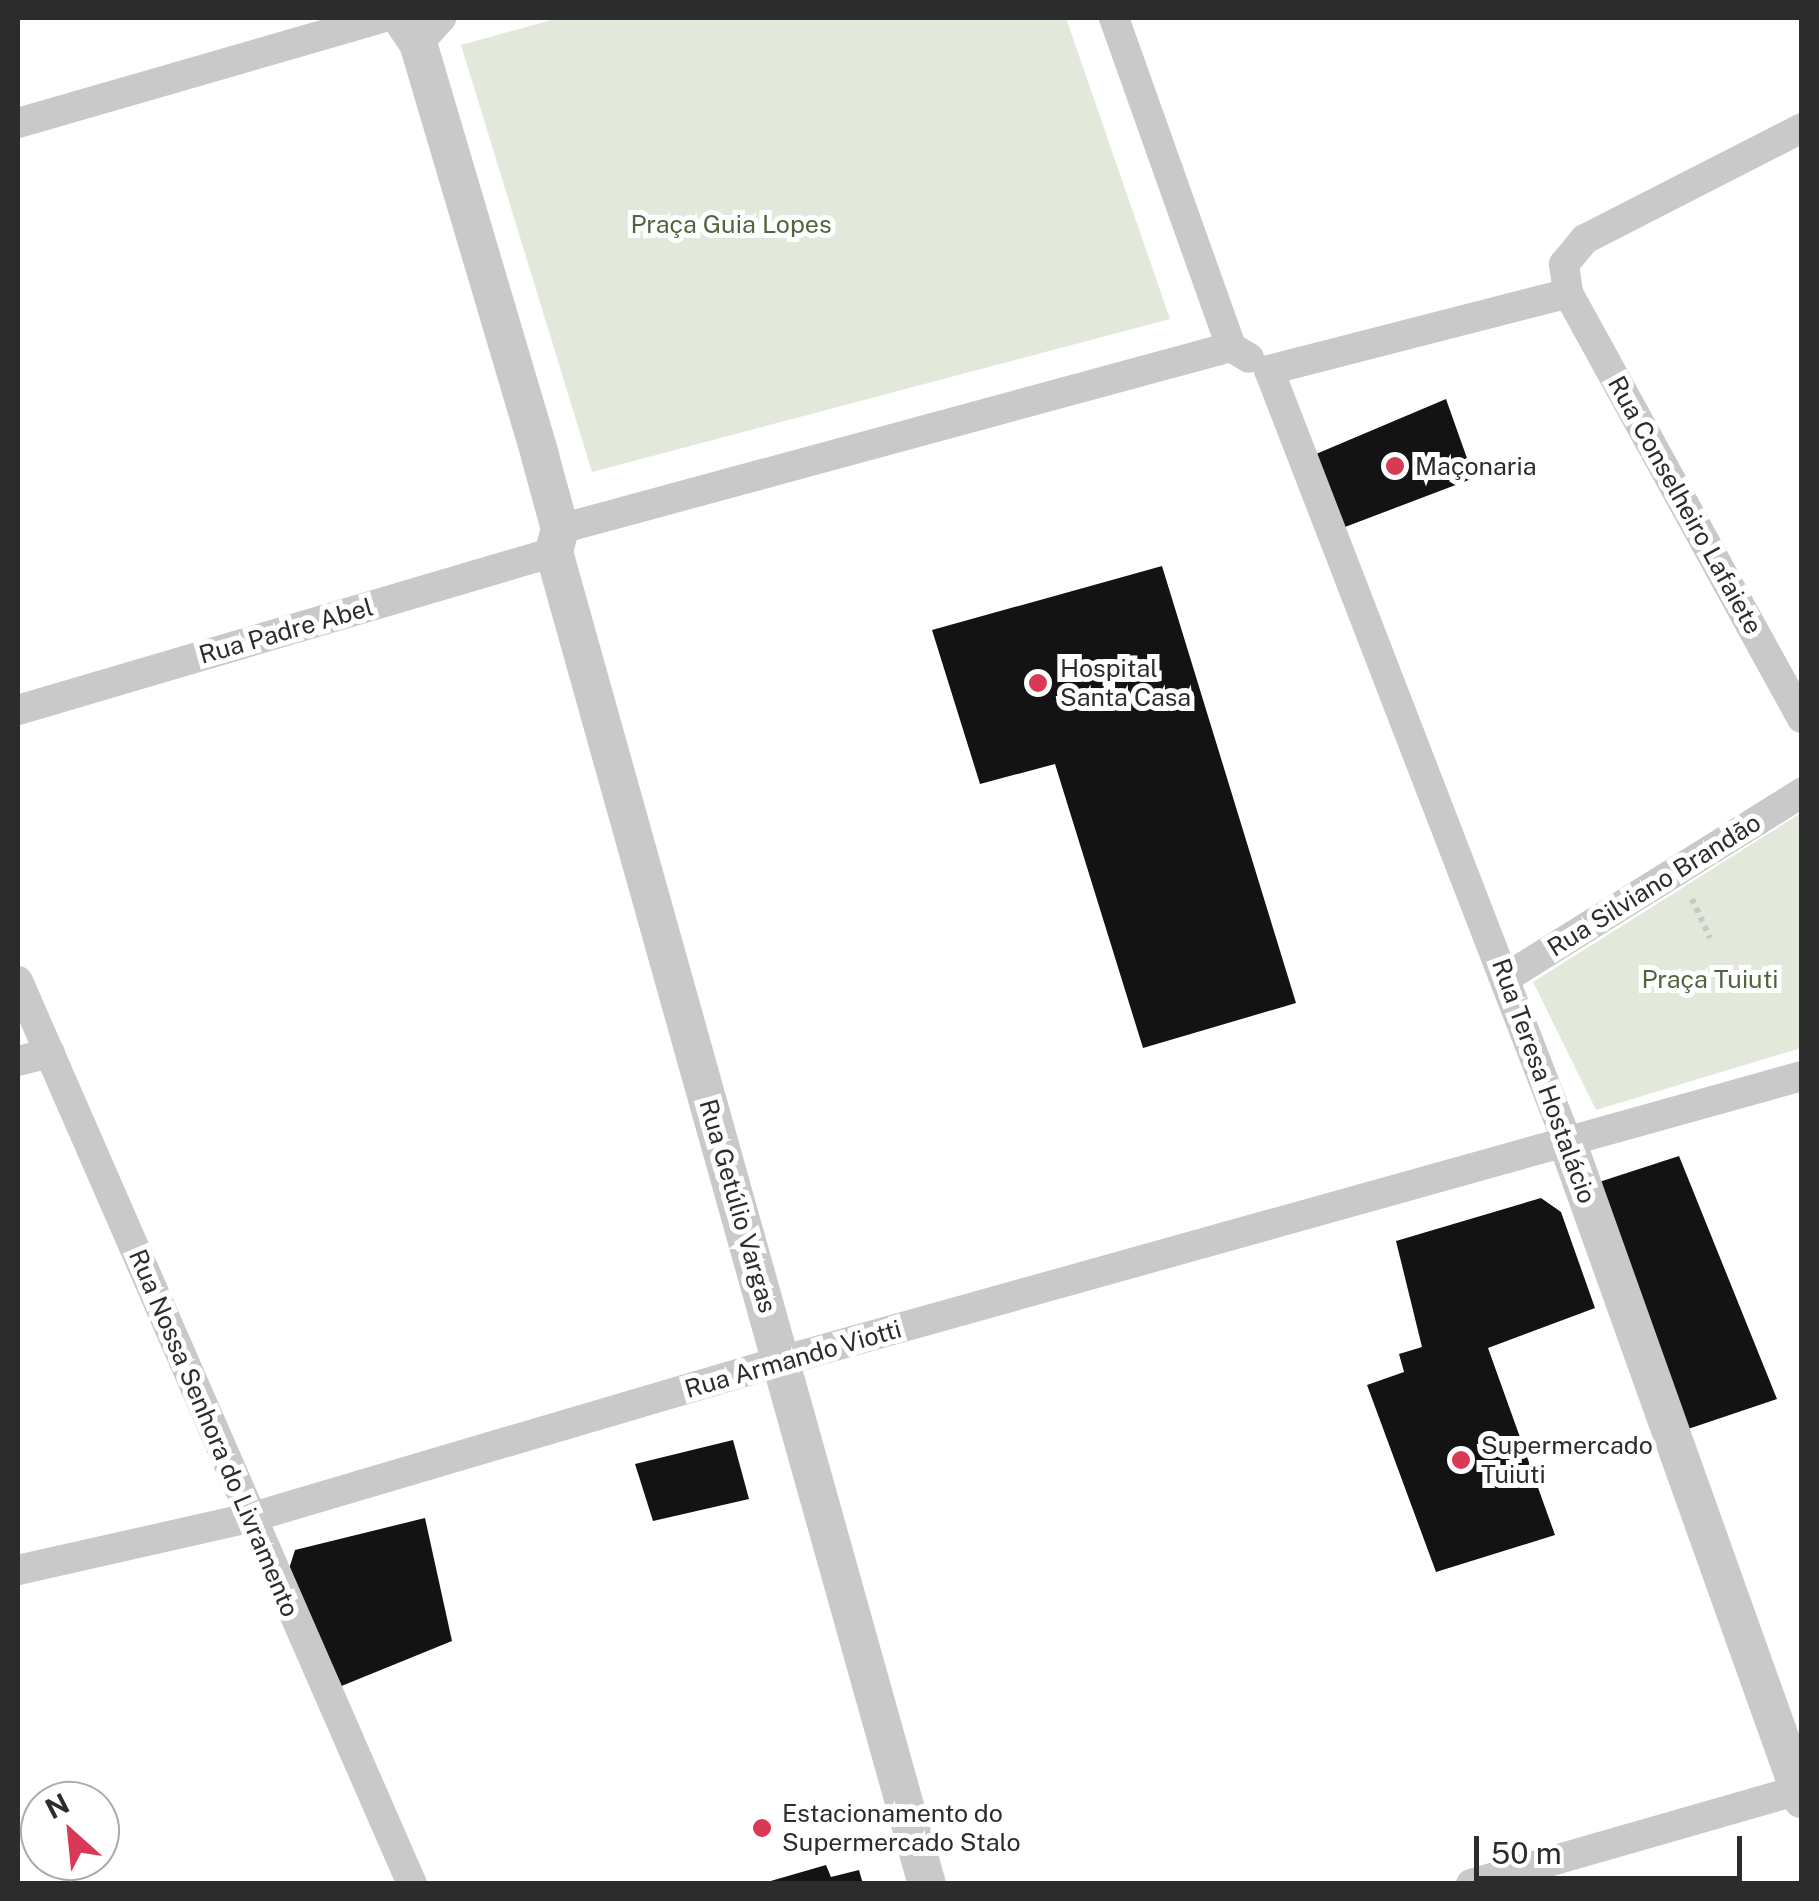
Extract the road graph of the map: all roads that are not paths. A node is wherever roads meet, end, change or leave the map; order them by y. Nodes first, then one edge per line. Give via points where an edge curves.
1 (382, 18) edge
2 (1114, 18) edge
3 (428, 23) edge
4 (18, 123) edge
5 (1802, 128) edge
6 (1568, 293) junction
7 (1231, 347) junction
8 (1269, 370) junction
9 (557, 540) junction
10 (18, 710) edge
11 (1802, 718) edge
12 (1802, 793) edge
13 (1507, 977) junction
14 (18, 981) edge
15 (50, 1054) junction
16 (18, 1061) edge
17 (1802, 1076) edge
18 (1568, 1144) junction
19 (782, 1361) junction
20 (249, 1518) junction
21 (18, 1570) edge
22 (1800, 1795) edge
23 (412, 1884) edge
24 (928, 1884) edge
25 (1471, 1884) edge

1 - 4 street
2 - 7 street
3 - 9 street
5 - 6 street via 1585,239 1564,264
6 - 8 street
6 - 11 street, Rua Conselheiro Lafaiete
7 - 8 street
7 - 9 street
8 - 13 street, Rua Teresa Hostalácio
9 - 10 street, Rua Padre Abel
9 - 19 street, Rua Getúlio Vargas
12 - 13 street, Rua Silviano Brandão
13 - 18 street, Rua Teresa Hostalácio
14 - 15 street, Rua Nossa Senhora do Livramento
15 - 16 street
15 - 20 street, Rua Nossa Senhora do Livramento
17 - 18 street
18 - 19 street, Rua Armando Viotti
18 - 22 street, Rua Teresa Hostalácio
19 - 20 street, Rua Armando Viotti
19 - 24 street, Rua Getúlio Vargas
20 - 21 street, Rua Armando Viotti
20 - 23 street, Rua Nossa Senhora do Livramento
22 - 25 street

